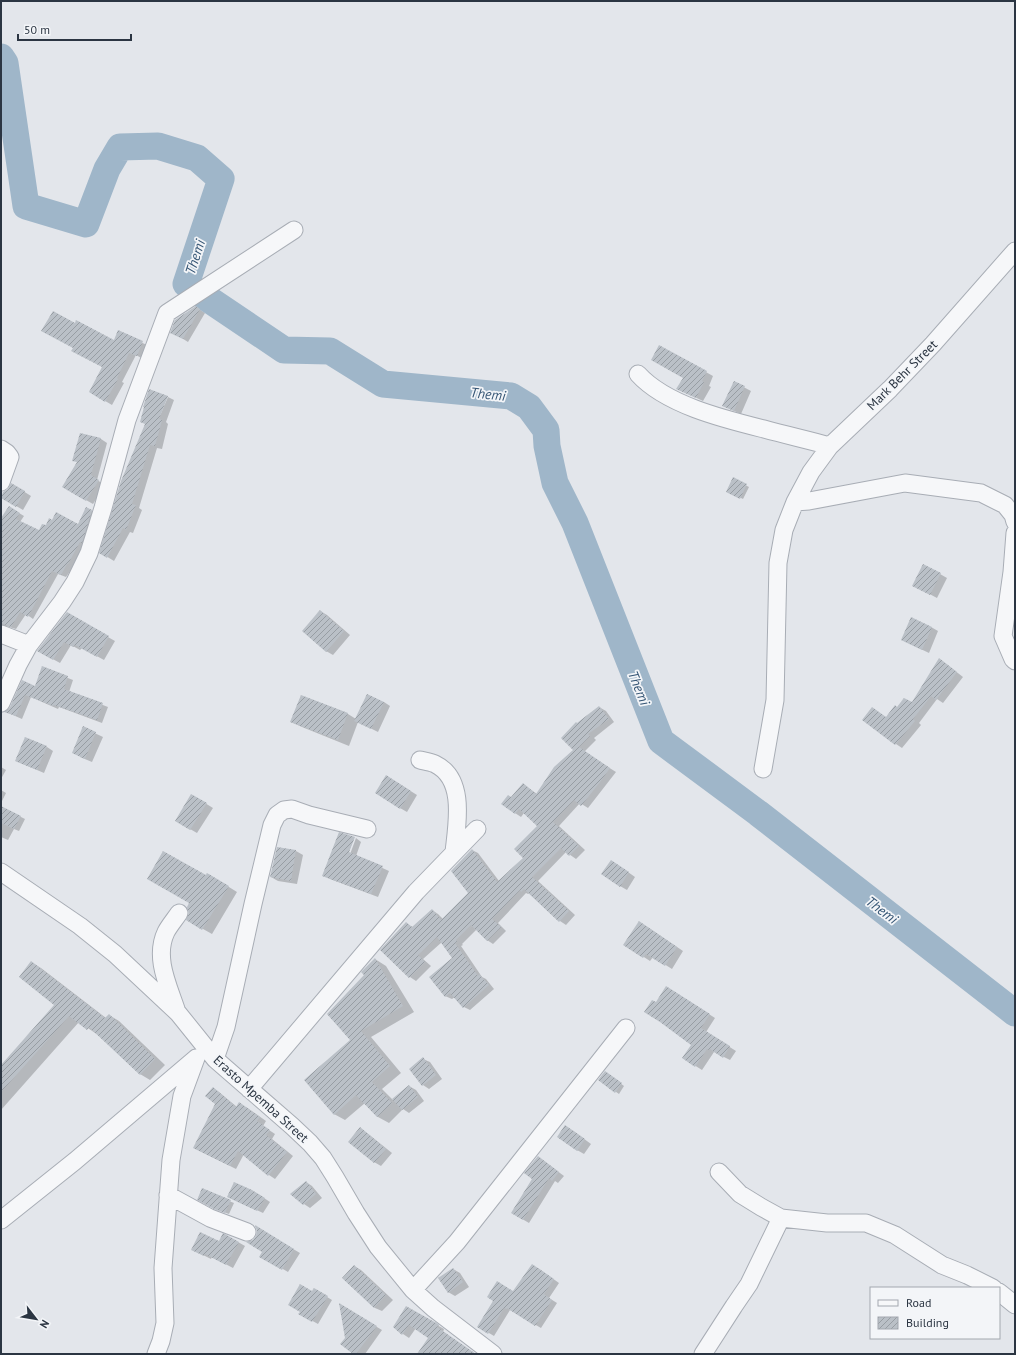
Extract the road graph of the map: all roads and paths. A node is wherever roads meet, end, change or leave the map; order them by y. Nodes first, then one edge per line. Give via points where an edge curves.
1 (294, 230) dead end
2 (1015, 251) edge
3 (638, 374) dead end
4 (830, 446) junction
5 (1, 449) edge
6 (1, 482) edge
7 (795, 502) junction
8 (1015, 522) edge
9 (1015, 533) edge
10 (1, 634) edge
11 (29, 645) junction
12 (1015, 661) edge
13 (1, 703) edge
14 (420, 760) dead end
15 (763, 769) dead end
16 (367, 829) dead end
17 (477, 829) dead end
18 (454, 852) junction
19 (1, 872) edge
20 (178, 913) dead end
21 (178, 1013) junction
22 (626, 1028) dead end
23 (206, 1055) junction
24 (249, 1089) junction
25 (719, 1172) dead end
26 (168, 1195) junction
27 (780, 1218) junction
28 (1, 1220) edge
29 (247, 1232) dead end
30 (991, 1287) edge
31 (413, 1290) junction
32 (1000, 1293) edge
33 (1015, 1305) edge
34 (156, 1354) edge
35 (493, 1354) edge
36 (703, 1354) edge

1 - 11 street via 167,313 127,420 89,552 75,582
2 - 4 street, Mark Behr Street via 934,344
3 - 4 street via 648,384 695,409
4 - 7 street, Mark Behr Street
5 - 6 street via 10,458
7 - 8 street via 905,483 980,493 1005,505
7 - 15 street, Mark Behr Street via 784,530 778,563 775,700
9 - 12 street via 1003,636
10 - 11 street
11 - 13 street
14 - 18 street via 435,764 450,776 458,810
16 - 23 street via 292,810 284,810 276,815 254,897 226,1027
17 - 18 street
18 - 24 street via 390,921
19 - 21 street, Erasto Mpemba Street via 80,926 115,954
20 - 21 street via 166,932 162,946 162,969
21 - 23 street, Erasto Mpemba Street
22 - 31 street via 457,1242
23 - 24 street, Erasto Mpemba Street
23 - 26 street via 182,1096 170,1160
23 - 28 street
24 - 31 street, Erasto Mpemba Street via 310,1143 378,1246
25 - 27 street via 740,1194
26 - 29 street via 210,1218
26 - 34 street via 163,1268 165,1323
27 - 30 street via 827,1223 866,1223 895,1235 942,1265
27 - 36 street via 749,1284
31 - 35 street, Erasto Mpemba Street
32 - 33 street

